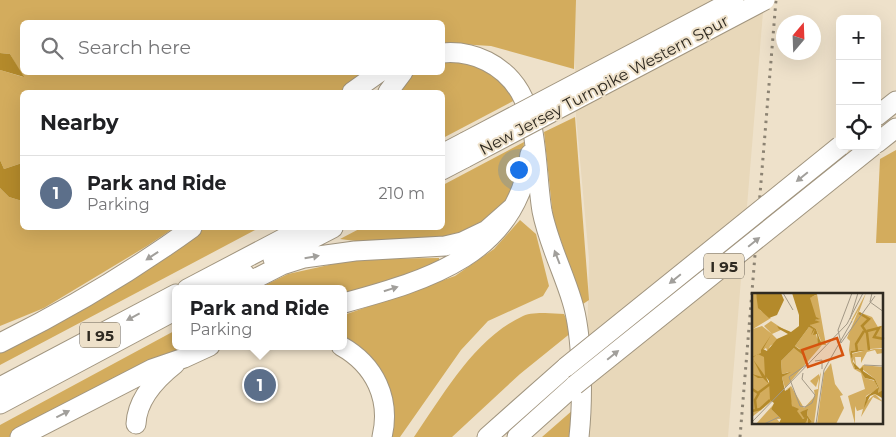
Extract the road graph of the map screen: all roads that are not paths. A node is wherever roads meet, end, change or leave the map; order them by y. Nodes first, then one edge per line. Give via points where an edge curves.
1 (734, 0) edge
2 (764, 0) edge
3 (445, 53) edge
4 (376, 75) edge
5 (401, 75) edge
6 (355, 90) edge
7 (390, 90) edge
8 (896, 101) edge
9 (881, 113) edge
10 (896, 128) edge
11 (532, 131) junction
12 (881, 140) edge
13 (836, 149) edge
14 (465, 150) junction
15 (868, 150) edge
16 (445, 153) edge
17 (445, 167) edge
18 (512, 208) junction
19 (189, 230) edge
20 (275, 230) edge
21 (299, 230) edge
22 (329, 230) edge
23 (191, 285) edge
24 (194, 285) edge
25 (225, 285) edge
26 (243, 285) edge
27 (172, 296) edge
28 (347, 302) edge
29 (172, 312) edge
30 (172, 317) edge
31 (147, 326) junction
32 (0, 343) edge
33 (203, 350) edge
34 (347, 350) edge
35 (184, 358) junction
36 (23, 375) junction
37 (0, 383) edge
38 (0, 387) edge
39 (0, 404) edge
40 (136, 424) dead end
41 (20, 437) edge
42 (382, 437) edge
43 (487, 437) edge
44 (517, 437) edge
45 (579, 437) edge

1 - 14 highway, New Jersey Turnpike Western Spur, bridge
2 - 14 highway, New Jersey Turnpike Western Spur, bridge
3 - 11 highway via 477,56 501,70 520,92
4 - 6 highway
5 - 7 highway
8 - 9 highway
10 - 12 highway
11 - 18 highway via 526,174
45 -> 11 highway via 578,333 573,303 545,222
13 -> 43 highway, I 95, bridge via 566,367
14 - 16 highway, New Jersey Turnpike Western Spur
14 - 17 highway, New Jersey Turnpike Western Spur
44 -> 15 highway, I 95, bridge via 575,385
26 -> 18 highway via 304,258 462,242 487,230
28 -> 18 highway via 397,288 453,264 494,234
19 -> 32 highway via 107,285
20 - 23 highway
21 - 24 highway, I 95
22 - 25 highway
27 -> 36 highway, I 95
29 - 31 highway, I 95
30 - 31 highway
31 - 39 highway, I 95
33 - 35 highway
34 - 42 highway via 362,361 379,384 385,412
35 - 40 highway via 148,392 138,409
41 -> 35 highway via 152,369
36 - 37 highway
36 - 38 highway, I 95

